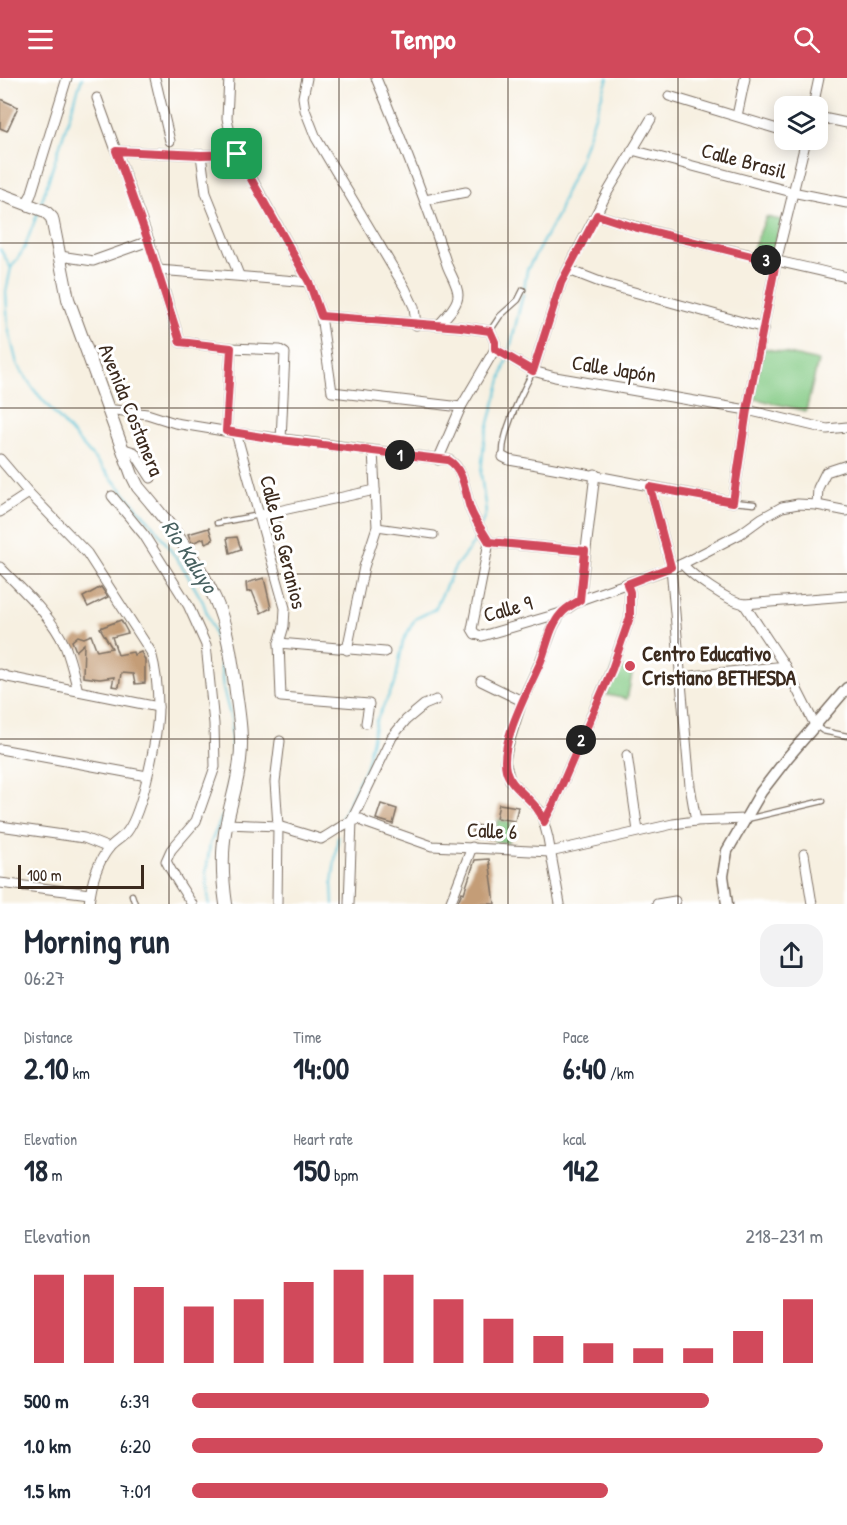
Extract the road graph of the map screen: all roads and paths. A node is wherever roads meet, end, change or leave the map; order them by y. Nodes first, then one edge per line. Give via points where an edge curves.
1 (68, 78) edge
2 (155, 78) edge
3 (229, 78) edge
4 (307, 78) edge
5 (376, 78) edge
6 (745, 78) edge
7 (819, 78) edge
8 (669, 96) dead end
9 (815, 96) edge
10 (97, 98) dead end
11 (737, 116) junction
12 (651, 119) dead end
13 (828, 119) edge
14 (847, 123) edge
15 (774, 128) edge
16 (170, 141) dead end
17 (632, 150) junction
18 (803, 150) edge
19 (116, 151) junction
20 (237, 154) junction
21 (201, 155) junction
22 (466, 192) dead end
23 (792, 192) junction
24 (0, 194) edge
25 (425, 200) junction
26 (847, 203) edge
27 (29, 204) junction
28 (597, 215) junction
29 (148, 241) junction
30 (60, 256) junction
31 (776, 262) junction
32 (158, 270) junction
33 (569, 270) junction
34 (239, 275) junction
35 (847, 277) edge
36 (309, 282) junction
37 (523, 290) dead end
38 (321, 316) junction
39 (416, 325) junction
40 (438, 325) junction
41 (764, 328) junction
42 (490, 331) junction
43 (231, 348) junction
44 (499, 351) junction
45 (531, 369) junction
46 (461, 407) junction
47 (107, 409) junction
48 (747, 410) junction
49 (847, 427) edge
50 (231, 432) junction
51 (281, 440) junction
52 (121, 448) junction
53 (373, 451) junction
54 (503, 457) joint
55 (0, 459) edge
56 (438, 460) junction
57 (847, 465) edge
58 (595, 474) junction
59 (151, 477) dead end
60 (650, 487) junction
61 (375, 490) junction
62 (29, 494) junction
63 (112, 496) dead end
64 (733, 502) junction
65 (754, 504) dead end
66 (817, 505) junction
67 (847, 511) edge
68 (0, 512) edge
69 (260, 515) junction
70 (217, 523) dead end
71 (377, 527) junction
72 (434, 535) dead end
73 (489, 542) junction
74 (585, 551) junction
75 (682, 564) junction
76 (0, 567) edge
77 (671, 567) junction
78 (629, 588) junction
79 (847, 596) edge
80 (580, 600) junction
81 (744, 604) junction
82 (561, 613) junction
83 (279, 643) junction
84 (346, 650) junction
85 (386, 652) dead end
86 (785, 666) junction
87 (0, 668) edge
88 (4, 676) edge
89 (682, 677) junction
90 (482, 681) dead end
91 (0, 686) edge
92 (847, 688) edge
93 (78, 691) junction
94 (436, 700) dead end
95 (522, 701) junction
96 (158, 707) junction
97 (366, 723) dead end
98 (815, 725) junction
99 (847, 736) edge
100 (280, 741) dead end
101 (0, 748) edge
102 (627, 754) dead end
103 (147, 776) junction
104 (823, 801) dead end
105 (745, 819) junction
106 (350, 821) junction
107 (696, 821) junction
108 (544, 822) junction
109 (226, 824) junction
110 (0, 826) edge
111 (278, 826) junction
112 (638, 831) junction
113 (472, 847) junction
114 (109, 848) junction
115 (550, 852) junction
116 (804, 854) dead end
117 (0, 883) edge
118 (132, 895) dead end
119 (90, 899) edge
120 (675, 901) dead end
121 (135, 904) edge
122 (192, 904) edge
123 (226, 904) edge
124 (277, 904) edge
125 (349, 904) edge
126 (450, 904) edge
127 (560, 904) edge
128 (657, 904) edge
129 (727, 904) edge
130 (812, 904) edge

1 - 27 street
2 - 16 street
3 - 20 street via 227,118
4 - 39 street via 303,97 316,138 405,288 414,307
5 - 25 street
6 - 11 street
7 - 9 street
8 - 11 street
10 - 19 street
11 - 15 street
12 - 17 street
13 - 14 street
17 - 23 street, Calle Brasil
17 - 28 street
18 - 23 street
19 - 21 street
19 - 29 street
20 - 21 street
20 - 36 street
21 - 34 street via 206,193
22 - 25 street
23 - 26 street, Calle Brasil
23 - 31 street
24 - 27 main road, Avenida Costanera
25 - 40 street via 458,291 454,306
27 - 30 main road, Avenida Costanera via 52,218
28 - 31 street
28 - 33 street
29 - 30 street via 93,261
29 - 32 street
30 - 47 main road, Avenida Costanera via 68,299
31 - 35 street
31 - 41 street
32 - 34 street
32 - 43 street via 180,342
33 - 41 street via 605,284
33 - 45 street via 554,300
34 - 36 street
36 - 38 street
37 - 42 lane
38 - 39 street
38 - 46 street via 332,392
39 - 40 street
40 - 42 street
41 - 48 street
42 - 44 street
43 - 50 street, Calle Los Geranios
43 - 51 street via 264,348 285,353
44 - 45 street, Calle Japón
44 - 46 street
45 - 48 street, Calle Japón via 555,377
45 - 54 lane via 504,441
46 - 56 street
47 - 50 street
47 - 52 main road, Avenida Costanera
48 - 49 street, Calle Japón via 827,429
48 - 64 street
50 - 51 street
50 - 69 street, Calle Los Geranios
51 - 53 street
52 - 59 street via 134,452
52 - 109 main road, Avenida Costanera via 138,487 200,570 216,600 226,634 241,757
53 - 56 street
53 - 61 street
54 - 58 street
55 - 62 street
56 - 73 street via 452,461 457,468 470,508
57 - 66 street via 826,472 818,488
58 - 60 street
58 - 74 street
60 - 64 street
60 - 77 street
61 - 69 street
61 - 71 street
62 - 68 street
62 - 96 street via 87,553 151,652
63 - 122 street via 144,535 188,605 206,645 215,767 196,821 166,861
64 - 65 lane
66 - 67 street, Calle 9
66 - 75 street, Calle 9 via 782,507
69 - 70 lane
69 - 83 street, Calle Los Geranios via 285,608
71 - 72 street
71 - 84 street
73 - 74 street
73 - 82 street, Calle 9 via 472,629 475,634 482,636
74 - 80 street
75 - 77 street, Calle 9
75 - 81 street via 735,602
76 - 93 street via 41,610 59,637
77 - 78 street, Calle 9
77 - 89 street
78 - 80 street, Calle 9
78 - 108 street via 630,617 612,669
79 - 81 street
80 - 82 street, Calle 9
81 - 86 street
82 - 95 street
83 - 84 street
83 - 97 street, Calle Los Geranios via 281,697 369,704
84 - 85 street
86 - 89 street
86 - 98 street
87 - 88 street
88 - 91 street
88 - 93 street
89 - 107 street
90 - 95 street
92 - 98 street
93 - 96 street
94 - 106 street via 406,720 392,737
95 - 108 street via 508,746 506,771 541,812
96 - 103 street
98 - 99 lane via 823,731
98 - 105 street via 761,792
100 - 111 street via 275,782
101 - 103 street
102 - 112 street
103 - 114 street via 127,832
104 - 105 lane
105 - 107 street, Calle 6
105 - 129 street via 724,862
106 - 111 street via 321,839
106 - 113 street, Calle 6 via 361,819 432,846
106 - 125 street
107 - 112 street, Calle 6
108 - 115 street
109 - 111 street
109 - 123 main road, Avenida Costanera
110 - 114 street via 84,838
111 - 124 street
112 - 115 street, Calle 6
113 - 115 street, Calle 6
113 - 126 street
114 - 119 street
115 - 127 street
116 - 130 street
117 - 119 street
118 - 121 lane
120 - 128 street

